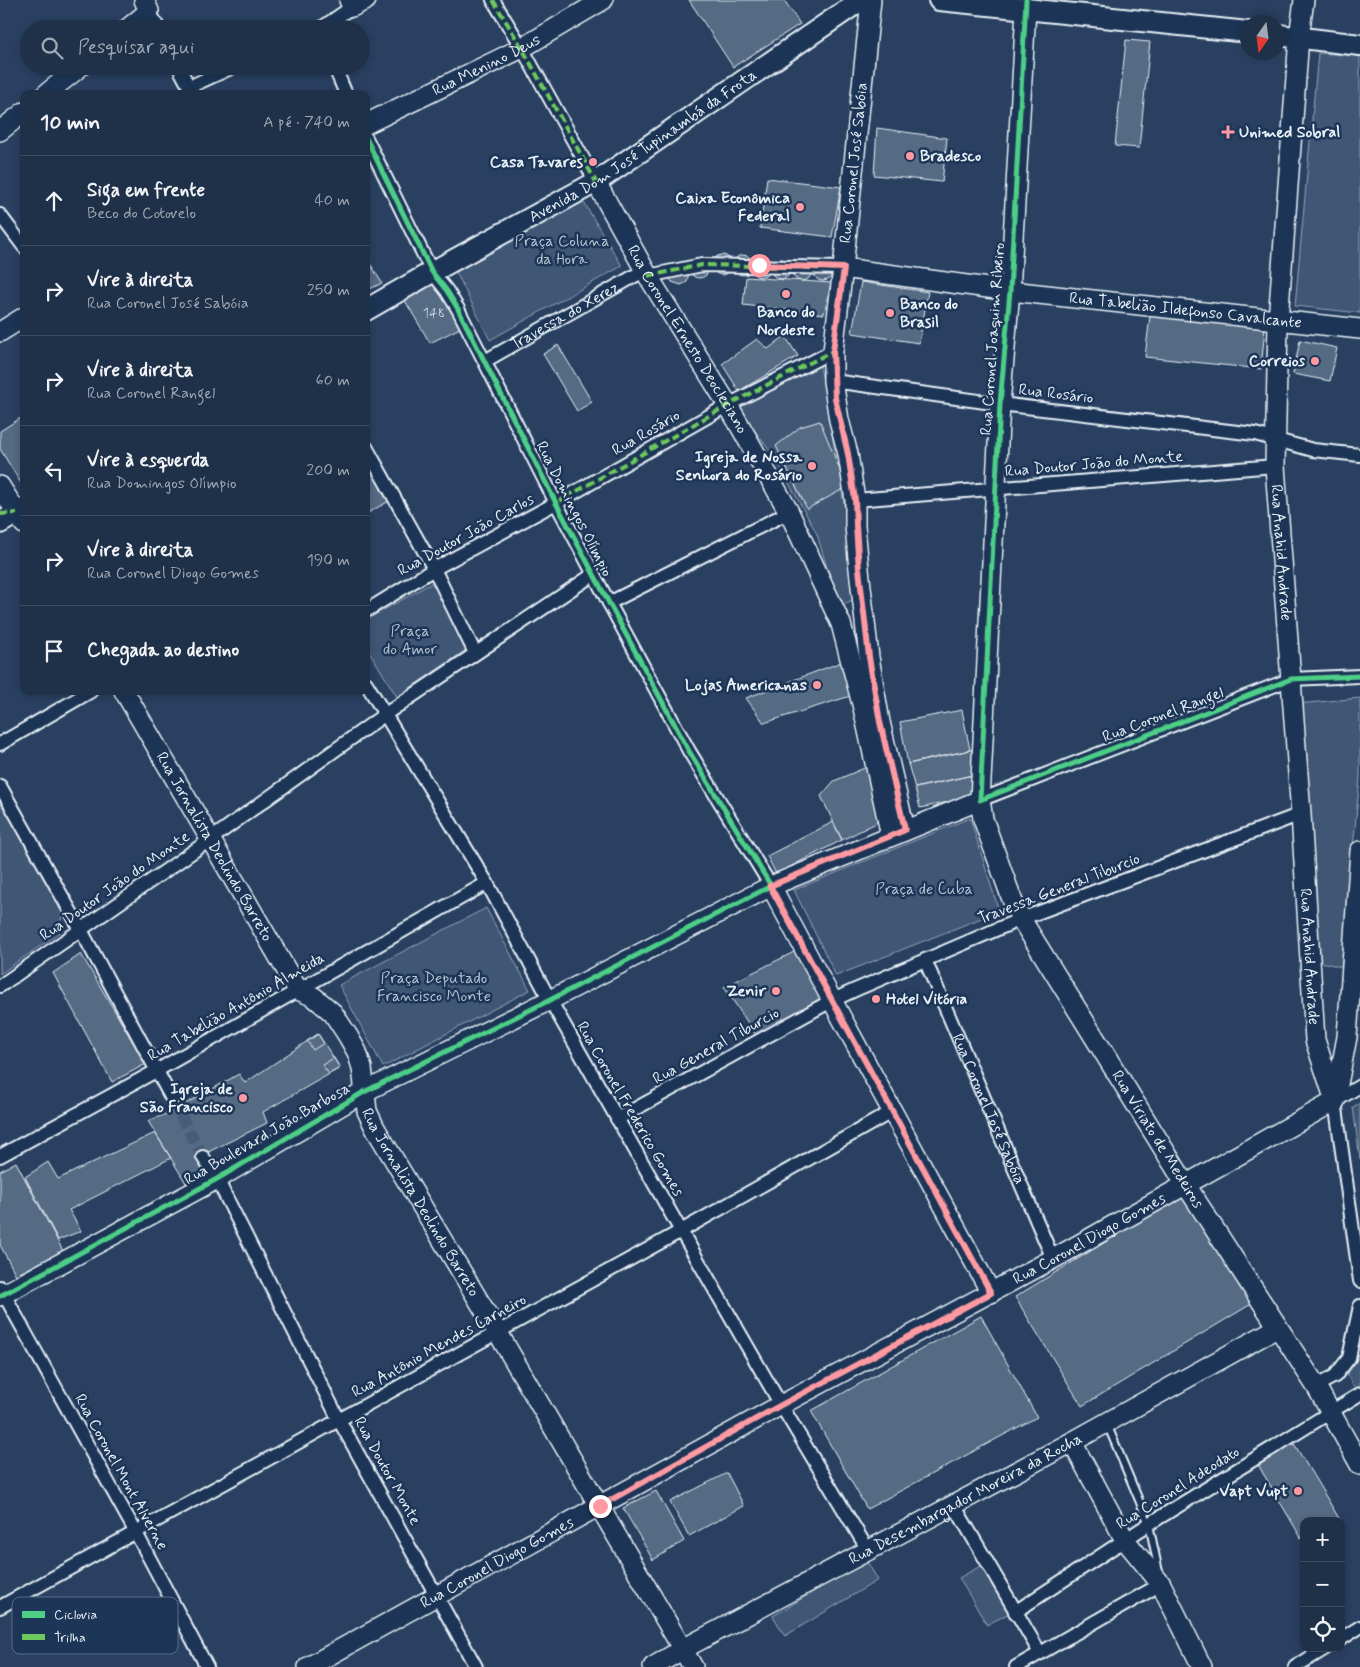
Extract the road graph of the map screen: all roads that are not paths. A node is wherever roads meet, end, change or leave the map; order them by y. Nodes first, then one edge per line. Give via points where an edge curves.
1 (493, 0) edge
2 (603, 0) edge
3 (861, 0) edge
4 (871, 0) edge
5 (939, 0) edge
6 (1304, 0) edge
7 (356, 2) edge
8 (1026, 4) edge
9 (147, 5) edge
10 (134, 20) edge
11 (154, 20) edge
12 (332, 20) edge
13 (1240, 31) edge
14 (1285, 36) edge
15 (1300, 37) junction
16 (1360, 45) edge
17 (522, 48) junction
18 (69, 75) edge
19 (183, 75) edge
20 (218, 75) edge
21 (338, 75) edge
22 (51, 90) edge
23 (191, 90) edge
24 (344, 90) edge
25 (20, 115) edge
26 (370, 122) edge
27 (0, 131) edge
28 (370, 146) edge
29 (596, 182) junction
30 (0, 215) edge
31 (20, 242) edge
32 (844, 268) junction
33 (432, 272) junction
34 (646, 274) junction
35 (1010, 291) junction
36 (370, 308) edge
37 (20, 320) edge
38 (1278, 321) junction
39 (1360, 329) edge
40 (0, 332) edge
41 (833, 351) junction
42 (485, 361) junction
43 (833, 381) junction
44 (1000, 404) junction
45 (728, 405) junction
46 (1275, 440) junction
47 (370, 454) edge
48 (1360, 455) edge
49 (1275, 466) junction
50 (0, 486) edge
51 (996, 488) junction
52 (855, 500) junction
53 (556, 503) junction
54 (789, 512) junction
55 (13, 517) edge
56 (434, 569) junction
57 (594, 574) junction
58 (609, 603) junction
59 (370, 609) edge
60 (475, 653) junction
61 (1360, 676) edge
62 (1291, 679) junction
63 (370, 690) edge
64 (83, 695) edge
65 (126, 695) edge
66 (384, 714) junction
67 (0, 744) edge
68 (0, 786) edge
69 (980, 800) junction
70 (1301, 814) junction
71 (898, 833) junction
72 (211, 839) junction
73 (1360, 858) edge
74 (487, 884) junction
75 (770, 886) junction
76 (1021, 919) junction
77 (81, 930) junction
78 (925, 960) junction
79 (0, 986) edge
80 (298, 990) junction
81 (550, 1000) junction
82 (831, 1001) junction
83 (1347, 1037) junction
84 (1315, 1040) junction
85 (156, 1071) junction
86 (1360, 1086) edge
87 (364, 1092) junction
88 (172, 1099) tunnel mouth
89 (1334, 1101) junction
90 (893, 1111) junction
91 (617, 1119) junction
92 (0, 1156) edge
93 (203, 1157) tunnel mouth
94 (217, 1179) junction
95 (1186, 1185) junction
96 (681, 1231) junction
97 (1053, 1259) junction
98 (1360, 1280) edge
99 (1, 1292) edge
100 (991, 1293) junction
101 (1360, 1306) edge
102 (1277, 1328) junction
103 (498, 1331) junction
104 (1316, 1386) junction
105 (1360, 1394) edge
106 (781, 1405) junction
107 (1330, 1414) junction
108 (339, 1420) junction
109 (1106, 1422) junction
110 (1072, 1442) junction
111 (1360, 1465) edge
112 (954, 1505) junction
113 (600, 1506) junction
114 (1150, 1524) junction
115 (135, 1531) junction
116 (1125, 1540) junction
117 (868, 1550) junction
118 (1161, 1584) junction
119 (438, 1595) junction
120 (18, 1597) edge
121 (170, 1597) edge
122 (12, 1600) edge
123 (0, 1607) edge
124 (178, 1612) edge
125 (1015, 1612) junction
126 (1360, 1627) edge
127 (1345, 1636) edge
128 (683, 1649) junction
129 (1319, 1652) edge
130 (1040, 1653) junction
131 (207, 1667) edge
132 (308, 1667) edge
133 (476, 1667) edge
134 (653, 1667) edge
135 (693, 1667) edge
136 (1016, 1667) edge
137 (1202, 1667) edge
138 (1295, 1667) edge

1 - 17 street, Rua Coronel Ernesto Deocleciano
2 - 17 main road, Rua Menino Deus
3 - 29 main road, Avenida Dom José Tupinambá da Frota
4 - 32 main road, Rua Coronel José Sabóia
5 - 8 main road
6 - 15 main road, Rua Anahid Andrade
7 - 12 street
8 - 13 main road
8 - 35 main road, Rua Coronel Joaquim Ribeiro
9 - 10 main road
9 - 11 street
14 - 15 main road
15 - 16 main road
15 - 38 main road, Rua Anahid Andrade
17 - 26 main road, Rua Menino Deus
17 - 29 street, Rua Coronel Ernesto Deocleciano
18 - 22 main road
19 - 23 street
20 - 23 street
21 - 24 street
25 - 27 main road
28 - 33 street, Rua Domingos Olímpio
29 - 33 main road, Avenida Dom José Tupinambá da Frota
29 - 34 main road, Rua Coronel Ernesto Deocleciano
30 - 31 street
32 - 34 street, Travessa do Xerez via 702,265
32 - 35 main road
32 - 41 main road, Rua Coronel José Sabóia
33 - 36 main road, Avenida Dom José Tupinambá da Frota
33 - 42 street, Rua Domingos Olímpio via 458,309
34 - 42 street, Travessa do Xerez
34 - 45 main road, Rua Coronel Ernesto Deocleciano
35 - 38 main road, Rua Tabelião Ildefonso Cavalcante
35 - 44 main road, Rua Coronel Joaquim Ribeiro
37 - 40 main road
38 - 39 main road, Rua Tabelião Ildefonso Cavalcante
38 - 46 main road, Rua Anahid Andrade
41 - 43 main road, Rua Coronel José Sabóia
41 - 45 street, Rua Rosário
42 - 53 street, Rua Domingos Olímpio
43 - 44 street, Rua Rosário
43 - 52 main road, Rua Coronel José Sabóia
44 - 46 street, Rua Rosário via 1255,434
44 - 51 main road, Rua Coronel Joaquim Ribeiro
45 - 53 street, Rua Rosário
45 - 54 main road, Rua Coronel Ernesto Deocleciano
46 - 48 street, Rua Rosário via 1313,450
46 - 49 main road, Rua Anahid Andrade
47 - 56 street
49 - 51 street, Rua Doutor João do Monte
49 - 62 main road, Rua Anahid Andrade
50 - 55 main road
51 - 52 street, Rua Doutor João do Monte
51 - 69 main road, Rua Coronel Joaquim Ribeiro
52 - 71 main road, Rua Coronel José Sabóia via 869,657
53 - 56 street, Rua Doutor João Carlos
53 - 57 street, Rua Domingos Olímpio
54 - 58 street
54 - 71 main road, Rua Coronel Ernesto Deocleciano via 841,624
56 - 59 street, Rua Doutor João Carlos
56 - 60 street
57 - 58 street, Rua Domingos Olímpio
57 - 60 street, Rua Doutor João do Monte
58 - 75 street, Rua Domingos Olímpio via 689,751
60 - 66 street, Rua Doutor João do Monte
61 - 62 street, Rua Coronel Rangel
62 - 69 street, Rua Coronel Rangel
62 - 70 main road, Rua Anahid Andrade
63 - 66 street, Rua Coronel Frederico Gomes
64 - 67 street
65 - 72 main road, Rua Jornalista Deolindo Barreto
66 - 72 street, Rua Doutor João do Monte
66 - 74 street, Rua Coronel Frederico Gomes
68 - 77 street
69 - 71 main road, Rua Coronel Rangel
69 - 76 main road, Rua Viriato de Medeiros
70 - 76 street, Travessa General Tiburcio
70 - 84 main road, Rua Anahid Andrade
71 - 75 main road, Rua Coronel Rangel
72 - 77 street, Rua Doutor João do Monte
72 - 80 main road, Rua Jornalista Deolindo Barreto
73 - 83 main road
74 - 80 street, Rua Tabelião Antônio Almeida
74 - 81 street, Rua Coronel Frederico Gomes
75 - 81 main road, Rua Boulevard João Barbosa
75 - 82 main road, Rua Domingos Olímpio
76 - 78 street, Travessa General Tiburcio
76 - 95 main road, Rua Viriato de Medeiros
77 - 79 street, Rua Doutor João do Monte
77 - 85 street
78 - 82 street, Travessa General Tiburcio
78 - 97 street, Rua Coronel José Sabóia
80 - 85 street, Rua Tabelião Antônio Almeida
80 - 87 main road, Rua Jornalista Deolindo Barreto via 314,997 333,1014 348,1036 362,1068
81 - 87 main road, Rua Boulevard João Barbosa
81 - 91 street, Rua Coronel Frederico Gomes
82 - 90 main road, Rua Domingos Olímpio
82 - 91 street, Rua General Tiburcio
83 - 84 main road via 1330,1044
83 - 89 main road
84 - 89 main road, Rua Anahid Andrade
85 - 88 street
85 - 92 street, Rua Tabelião Antônio Almeida
86 - 89 street
87 - 94 main road, Rua Boulevard João Barbosa
87 - 103 main road, Rua Jornalista Deolindo Barreto via 367,1111 375,1128
89 - 95 main road, Rua Coronel Diogo Gomes
89 - 98 street
90 - 96 street, Rua Antônio Mendes Carneiro
90 - 100 main road, Rua Domingos Olímpio
91 - 96 street, Rua Coronel Frederico Gomes
93 - 94 street, Rua Doutor Monte
94 - 99 main road, Rua Boulevard João Barbosa
94 - 108 street, Rua Doutor Monte
95 - 97 main road, Rua Coronel Diogo Gomes
95 - 102 main road, Rua Viriato de Medeiros
96 - 103 street, Rua Antônio Mendes Carneiro
96 - 106 street, Rua Coronel Frederico Gomes
97 - 100 main road, Rua Coronel Diogo Gomes
99 - 115 street, Rua Coronel Mont Alverne
100 - 106 main road, Rua Coronel Diogo Gomes
101 - 104 street via 1349,1358 1335,1376
102 - 104 main road, Rua Viriato de Medeiros
102 - 109 main road, Rua Desembargador Moreira da Rocha
103 - 108 street, Rua Antônio Mendes Carneiro
103 - 113 main road, Rua Jornalista Deolindo Barreto
104 - 107 main road, Rua Viriato de Medeiros
105 - 107 street, Rua Coronel Adeodato
106 - 113 main road, Rua Coronel Diogo Gomes
106 - 117 street, Rua Coronel Frederico Gomes
107 - 111 main road, Rua Viriato de Medeiros
107 - 114 street, Rua Coronel Adeodato
108 - 115 street, Rua Antônio Mendes Carneiro
108 - 119 street, Rua Doutor Monte
109 - 110 main road, Rua Desembargador Moreira da Rocha
109 - 114 lane
110 - 112 main road, Rua Desembargador Moreira da Rocha
110 - 116 main road
112 - 117 main road, Rua Desembargador Moreira da Rocha
112 - 125 street
113 - 119 main road, Rua Coronel Diogo Gomes
113 - 128 main road, Rua Jornalista Deolindo Barreto
114 - 116 street, Rua Coronel Adeodato
114 - 118 lane
115 - 120 street, Rua Antônio Mendes Carneiro
115 - 121 street, Rua Coronel Mont Alverne
116 - 118 main road
116 - 125 street, Rua Coronel Adeodato
117 - 128 main road, Rua Desembargador Moreira da Rocha
118 - 130 street
118 - 137 main road
119 - 132 main road, Rua Coronel Diogo Gomes
119 - 133 street, Rua Doutor Monte
122 - 123 street, Rua Antônio Mendes Carneiro
124 - 131 street, Rua Coronel Mont Alverne
125 - 130 street
126 - 127 street
128 - 134 main road, Rua Desembargador Moreira da Rocha
128 - 135 main road, Rua Jornalista Deolindo Barreto
129 - 138 street
130 - 136 street

